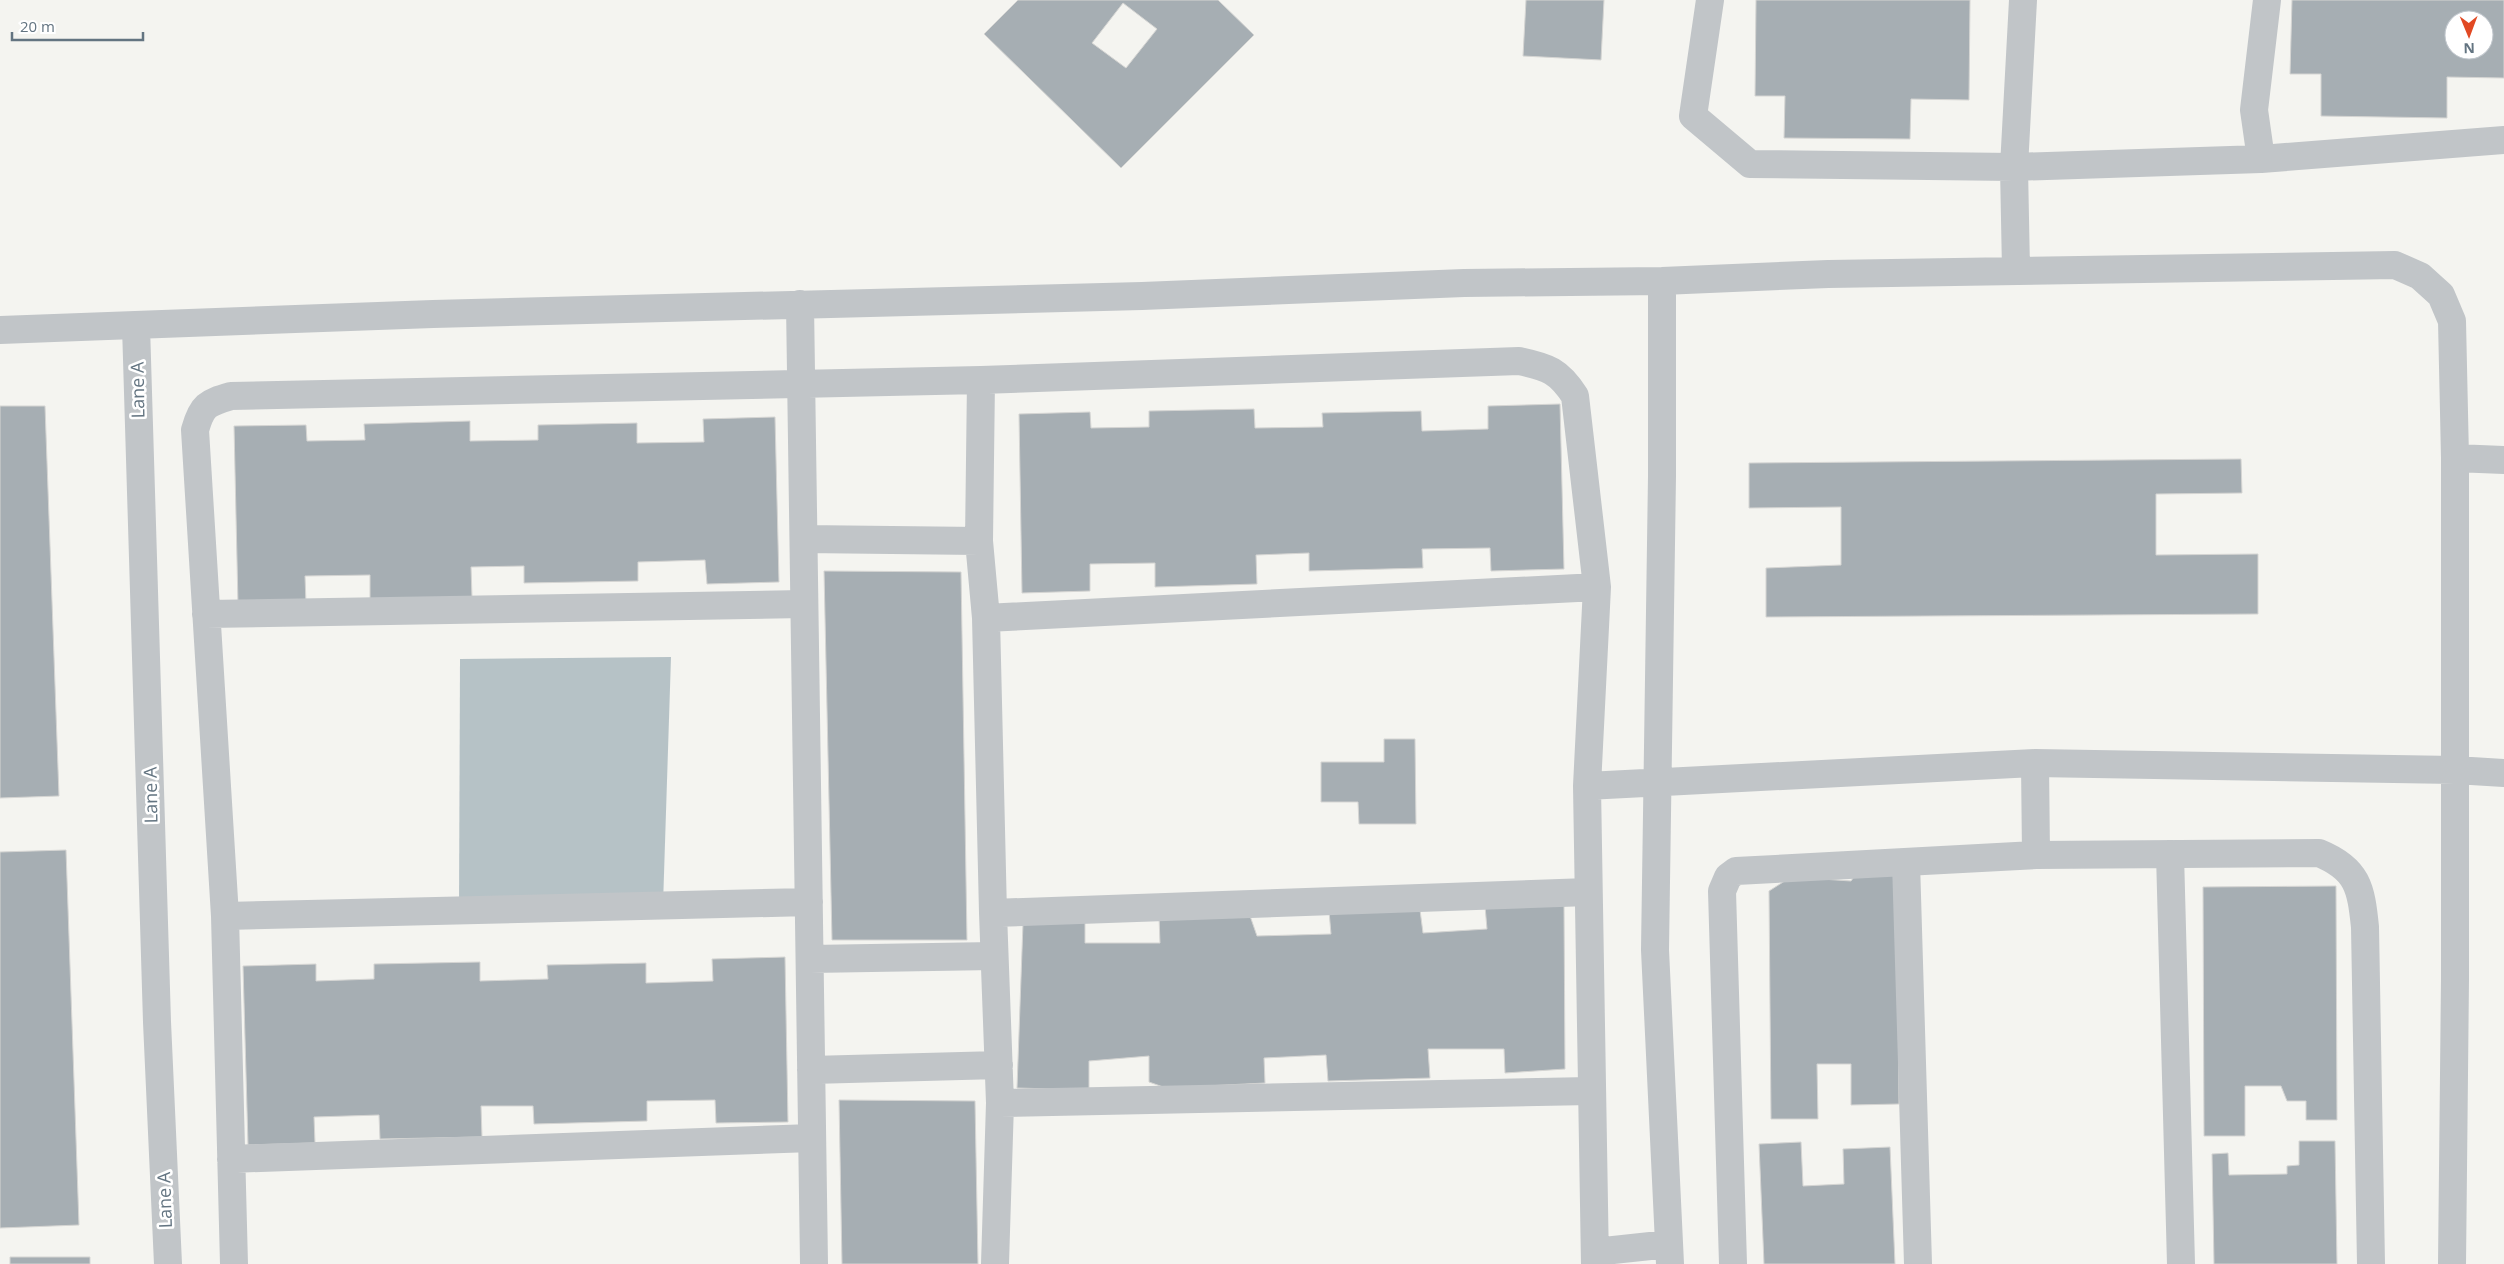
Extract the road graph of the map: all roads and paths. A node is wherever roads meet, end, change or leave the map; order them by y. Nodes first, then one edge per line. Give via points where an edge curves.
1 (1710, 0) edge
2 (2023, 0) edge
3 (2267, 0) edge
4 (2504, 140) edge
5 (2261, 160) junction
6 (2014, 167) junction
7 (2016, 270) junction
8 (1662, 281) junction
9 (800, 304) junction
10 (136, 326) junction
11 (0, 330) edge
12 (981, 380) junction
13 (801, 384) junction
14 (2455, 458) junction
15 (2504, 460) edge
16 (804, 539) junction
17 (979, 540) junction
18 (1597, 587) junction
19 (804, 604) junction
20 (206, 614) junction
21 (986, 618) junction
22 (2035, 763) junction
23 (2455, 770) junction
24 (2504, 773) edge
25 (1656, 782) junction
26 (1587, 786) junction
27 (2170, 854) junction
28 (2036, 855) junction
29 (1906, 862) junction
30 (1588, 892) junction
31 (809, 902) junction
32 (993, 914) junction
33 (225, 916) junction
34 (994, 956) junction
35 (810, 959) junction
36 (999, 1065) junction
37 (811, 1070) junction
38 (1591, 1091) junction
39 (1000, 1103) junction
40 (812, 1138) junction
41 (232, 1159) junction
42 (1669, 1254) edge
43 (1595, 1258) edge
44 (168, 1264) edge
45 (234, 1264) edge
46 (814, 1264) edge
47 (995, 1264) edge
48 (1733, 1264) edge
49 (1918, 1264) edge
50 (2181, 1264) edge
51 (2371, 1264) edge
52 (2452, 1264) edge

1 - 6 street via 1693,116 1750,164
2 - 6 street
3 - 5 street via 2254,110
4 - 5 street
5 - 6 street
6 - 7 street
7 - 8 street
7 - 14 street via 2395,265 2420,276 2442,295 2452,321
8 - 9 street via 1464,283 1142,296
8 - 25 street
9 - 10 street
9 - 13 street
10 - 11 street
10 - 44 street, Lane A via 157,1022
12 - 13 street
12 - 17 street
12 - 18 street via 1519,361 1545,366 1563,378 1575,396
13 - 16 street
13 - 20 street via 231,396 209,402 194,430
14 - 15 street
14 - 23 street
16 - 17 street
16 - 19 street
17 - 21 street
18 - 21 street
18 - 26 street
19 - 20 street
19 - 31 street
20 - 33 street
21 - 32 street
22 - 23 street
22 - 25 street
22 - 28 street
23 - 24 street
23 - 52 street
25 - 26 street
25 - 42 street via 1656,950
26 - 30 street
27 - 28 street
27 - 50 street
27 - 51 street via 2319,853 2339,861 2353,876 2362,900 2365,927
28 - 29 street
29 - 48 street via 1736,872 1728,878 1722,891
29 - 49 street
30 - 32 street
30 - 38 street
31 - 33 street
31 - 35 street
32 - 34 street
33 - 41 street
34 - 35 street
34 - 36 street
35 - 37 street
36 - 37 street
36 - 39 street
37 - 40 street
38 - 39 street
38 - 43 street
39 - 47 street
40 - 41 street
40 - 46 street
41 - 45 street
42 - 43 street

